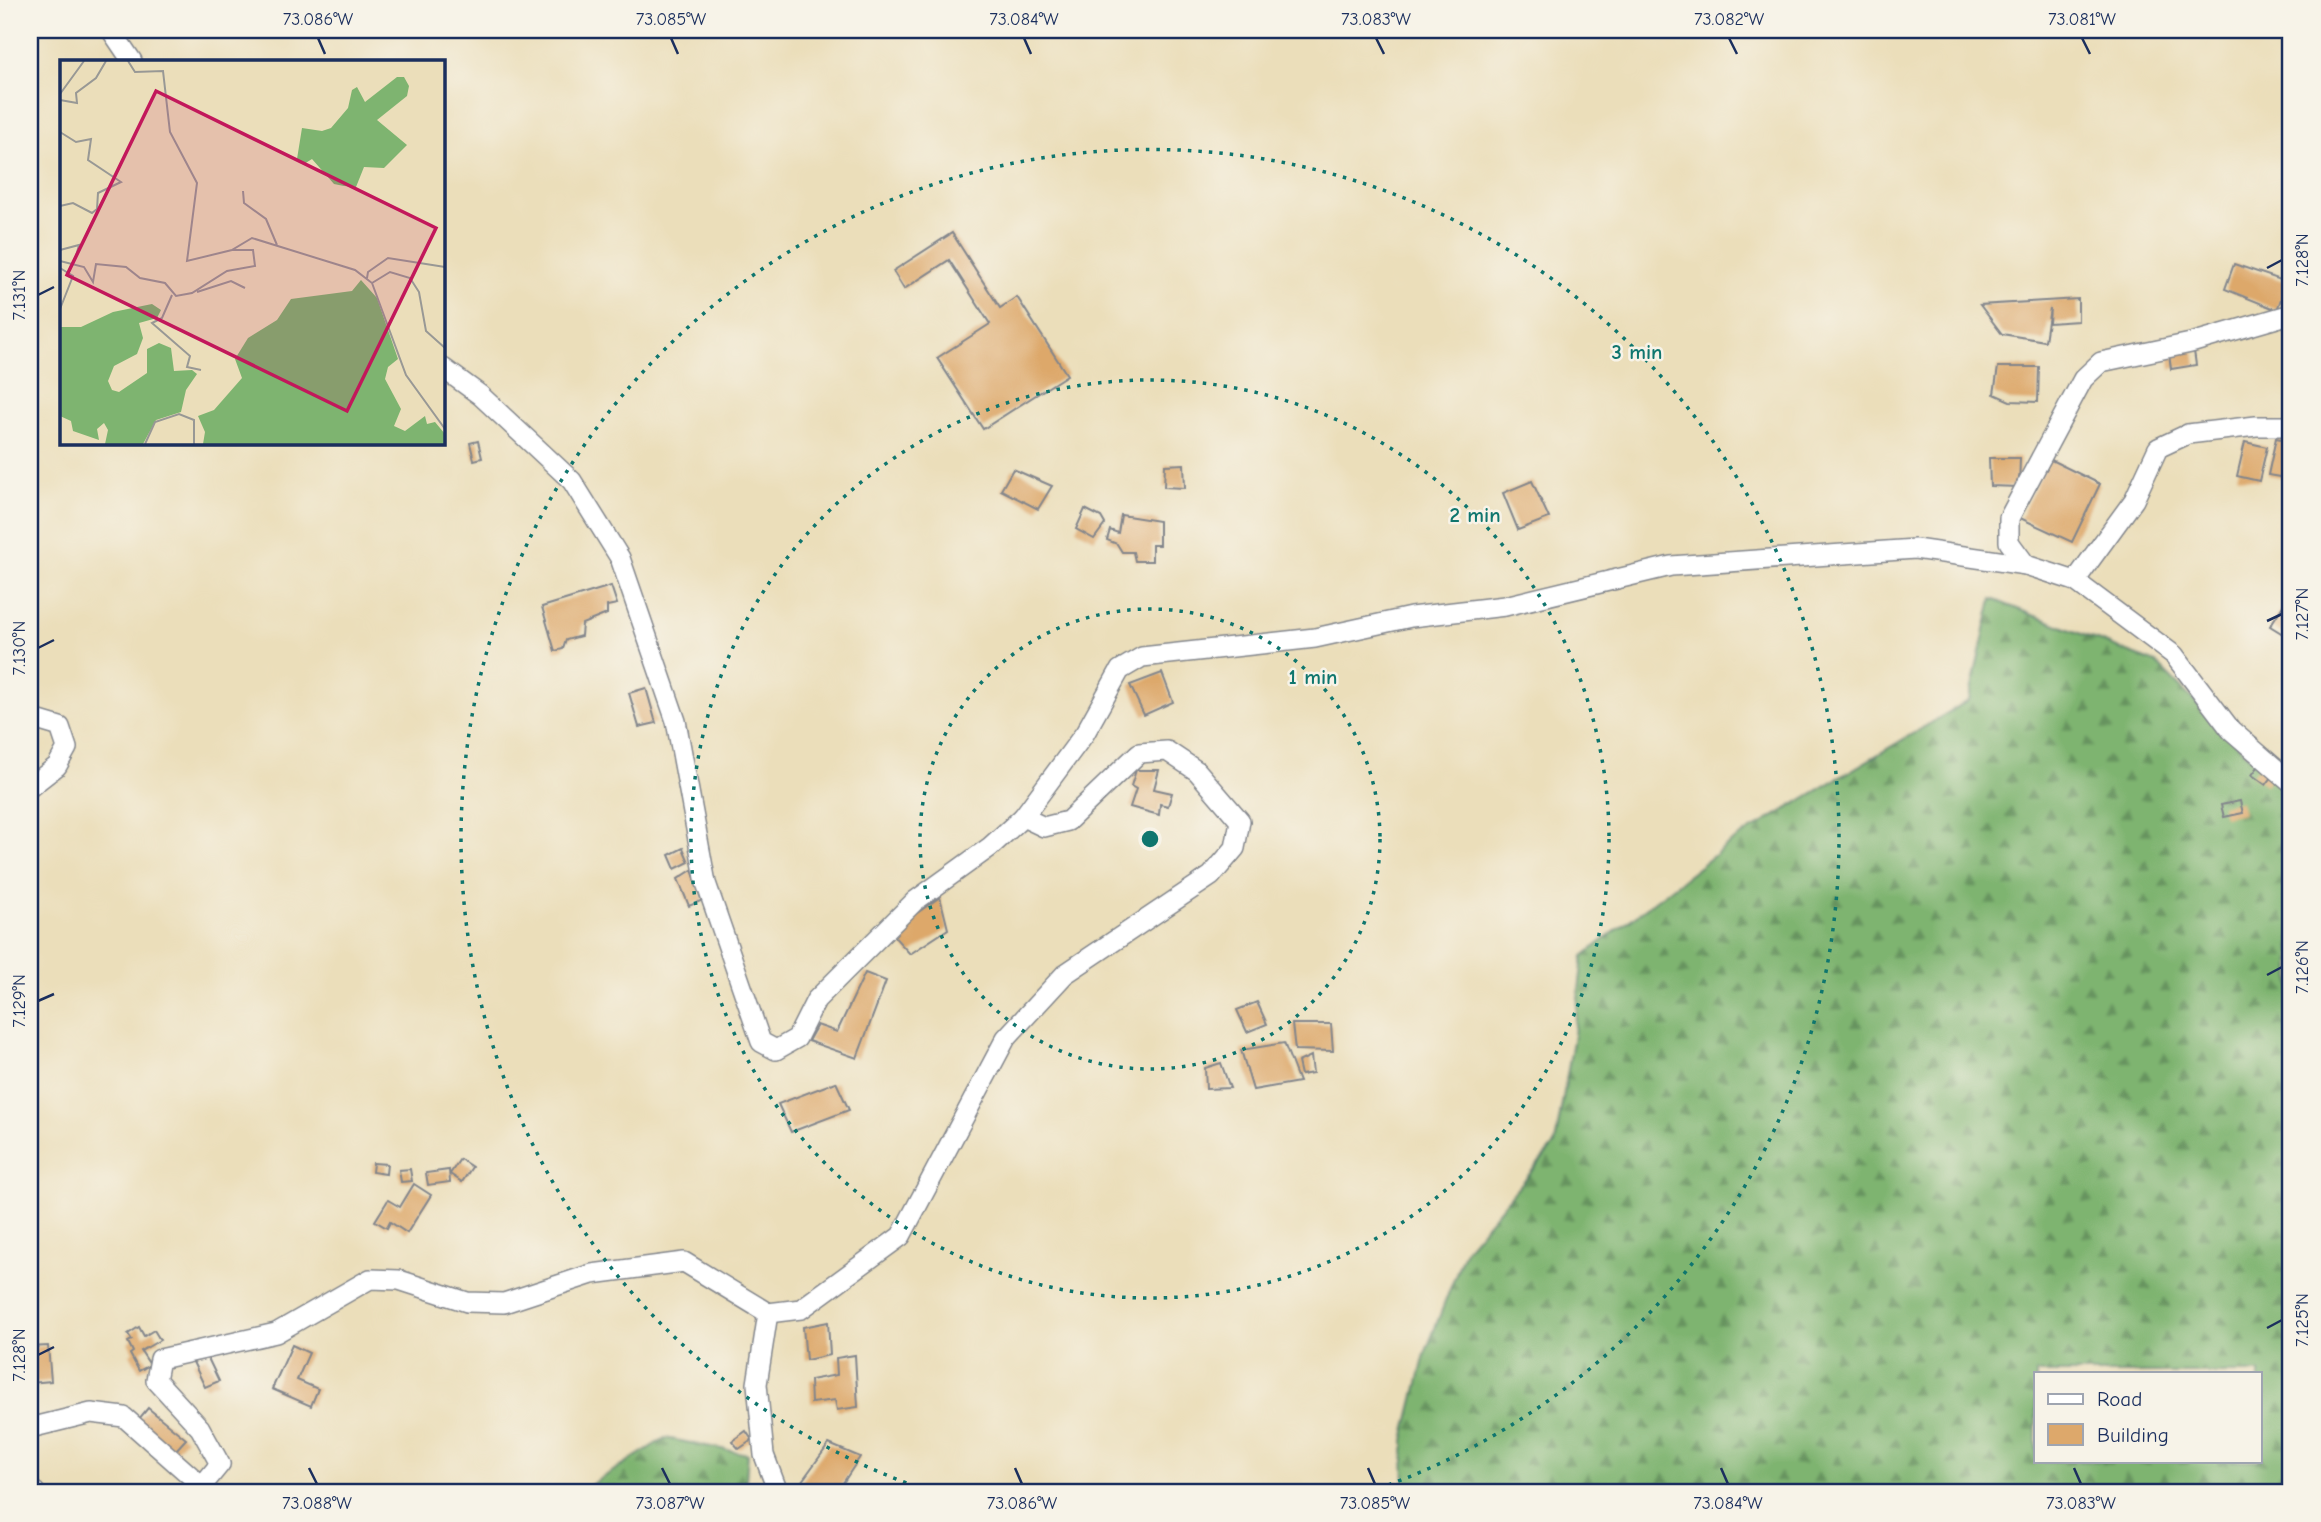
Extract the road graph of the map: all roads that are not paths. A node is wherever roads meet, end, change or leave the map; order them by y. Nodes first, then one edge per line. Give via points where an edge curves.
1 (111, 30) edge
2 (131, 60) edge
3 (2291, 314) edge
4 (444, 369) edge
5 (2291, 426) edge
6 (2026, 565) junction
7 (2075, 581) junction
8 (30, 718) edge
9 (2291, 782) edge
10 (30, 787) edge
11 (1023, 817) junction
12 (768, 1312) junction
13 (30, 1428) edge
14 (30, 1490) edge
15 (35, 1492) edge
16 (778, 1492) edge

1 - 2 street
3 - 6 street via 2191,343 2101,362 2092,370 2009,518 2009,542
4 - 11 street via 480,395 572,481 620,558 676,721 706,883 761,1042 776,1050 797,1038 816,1000 915,901
5 - 7 street via 2188,434 2158,448 2134,500
6 - 7 street
6 - 11 street via 1915,549 1671,566 1505,606 1411,617 1315,638 1142,657 1120,670 1085,733
7 - 9 street via 2174,655 2231,730
8 - 10 street via 60,727 67,748 57,766
11 - 12 street via 1044,827 1068,821 1139,753 1167,751 1196,771 1240,821 1235,848 1211,876 1065,974 1006,1038 901,1236 801,1309
12 - 13 street via 684,1262 592,1274 504,1303 467,1302 399,1280 370,1279 276,1333 160,1359 156,1380 200,1428 220,1464 202,1486 124,1417 91,1413
12 - 16 street via 757,1384 764,1455
14 - 15 street

